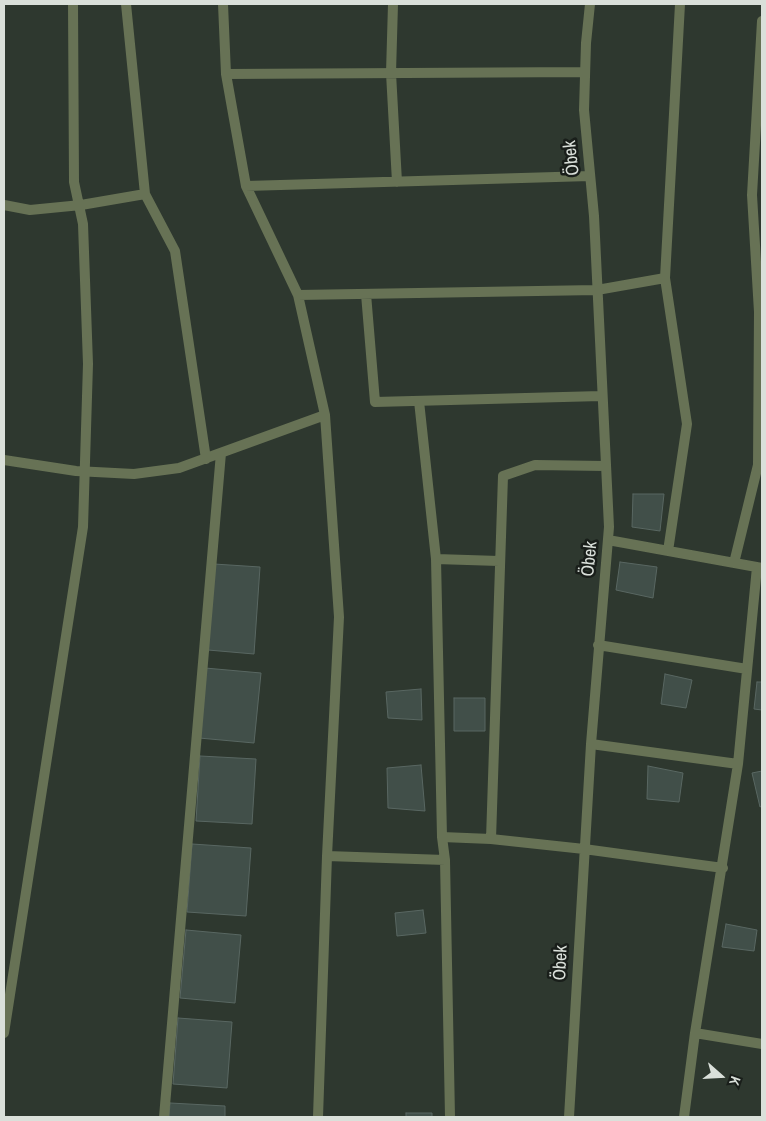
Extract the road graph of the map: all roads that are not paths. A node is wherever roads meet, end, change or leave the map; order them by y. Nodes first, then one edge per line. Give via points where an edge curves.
1 (73, 4) edge
2 (126, 4) edge
3 (223, 4) edge
4 (393, 4) edge
5 (590, 4) edge
6 (680, 4) edge
7 (762, 21) edge
8 (585, 72) junction
9 (391, 73) junction
10 (226, 74) junction
11 (590, 176) junction
12 (397, 182) junction
13 (246, 186) junction
14 (145, 194) junction
15 (4, 205) edge
16 (81, 205) junction
17 (665, 278) junction
18 (597, 290) junction
19 (366, 294) junction
20 (298, 295) junction
21 (602, 396) junction
22 (419, 401) junction
23 (325, 415) junction
24 (221, 453) junction
25 (206, 459) junction
26 (4, 460) edge
27 (605, 466) junction
28 (85, 471) junction
29 (608, 540) junction
30 (668, 551) junction
31 (436, 559) junction
32 (499, 561) junction
33 (734, 563) junction
34 (760, 568) edge
35 (598, 645) junction
36 (747, 669) junction
37 (591, 744) junction
38 (738, 764) junction
39 (442, 837) junction
40 (491, 839) junction
41 (584, 849) junction
42 (327, 856) junction
43 (445, 860) junction
44 (723, 868) junction
45 (694, 1033) junction
46 (4, 1034) edge
47 (762, 1044) edge
48 (164, 1117) edge
49 (318, 1117) edge
50 (450, 1117) edge
51 (569, 1117) edge
52 (684, 1117) edge

1 - 16 street via 74,182
2 - 14 street
3 - 10 street
4 - 9 street
5 - 8 street, Öbek
6 - 17 street
7 - 33 street via 752,195 759,312 758,465
8 - 9 street
8 - 11 street, Öbek via 584,110
9 - 10 street
9 - 12 street
10 - 13 street
11 - 12 street
11 - 18 street, Öbek
12 - 13 street
13 - 20 street
14 - 16 street
14 - 25 street via 175,252
15 - 16 street via 30,210
16 - 28 street via 88,364
17 - 18 street
17 - 30 street via 686,424
18 - 19 street
18 - 21 street, Öbek
19 - 20 street
19 - 22 street via 375,402
20 - 23 street
21 - 22 street
21 - 27 street, Öbek
22 - 31 street
23 - 24 street
23 - 42 street via 339,617
24 - 25 street
24 - 48 street
25 - 28 street via 179,468 134,474
26 - 28 street
27 - 29 street, Öbek
27 - 32 street via 535,465 502,476
28 - 46 street via 84,527
29 - 30 street
29 - 35 street, Öbek
30 - 33 street
31 - 32 street
31 - 39 street
32 - 40 street
33 - 34 street
34 - 36 street
35 - 36 street
35 - 37 street, Öbek
36 - 38 street
37 - 38 street
37 - 41 street, Öbek
38 - 44 street
39 - 40 street
39 - 43 street
40 - 41 street
41 - 44 street
41 - 51 street, Öbek
42 - 43 street
42 - 49 street
43 - 50 street
44 - 45 street
45 - 47 street
45 - 52 street

